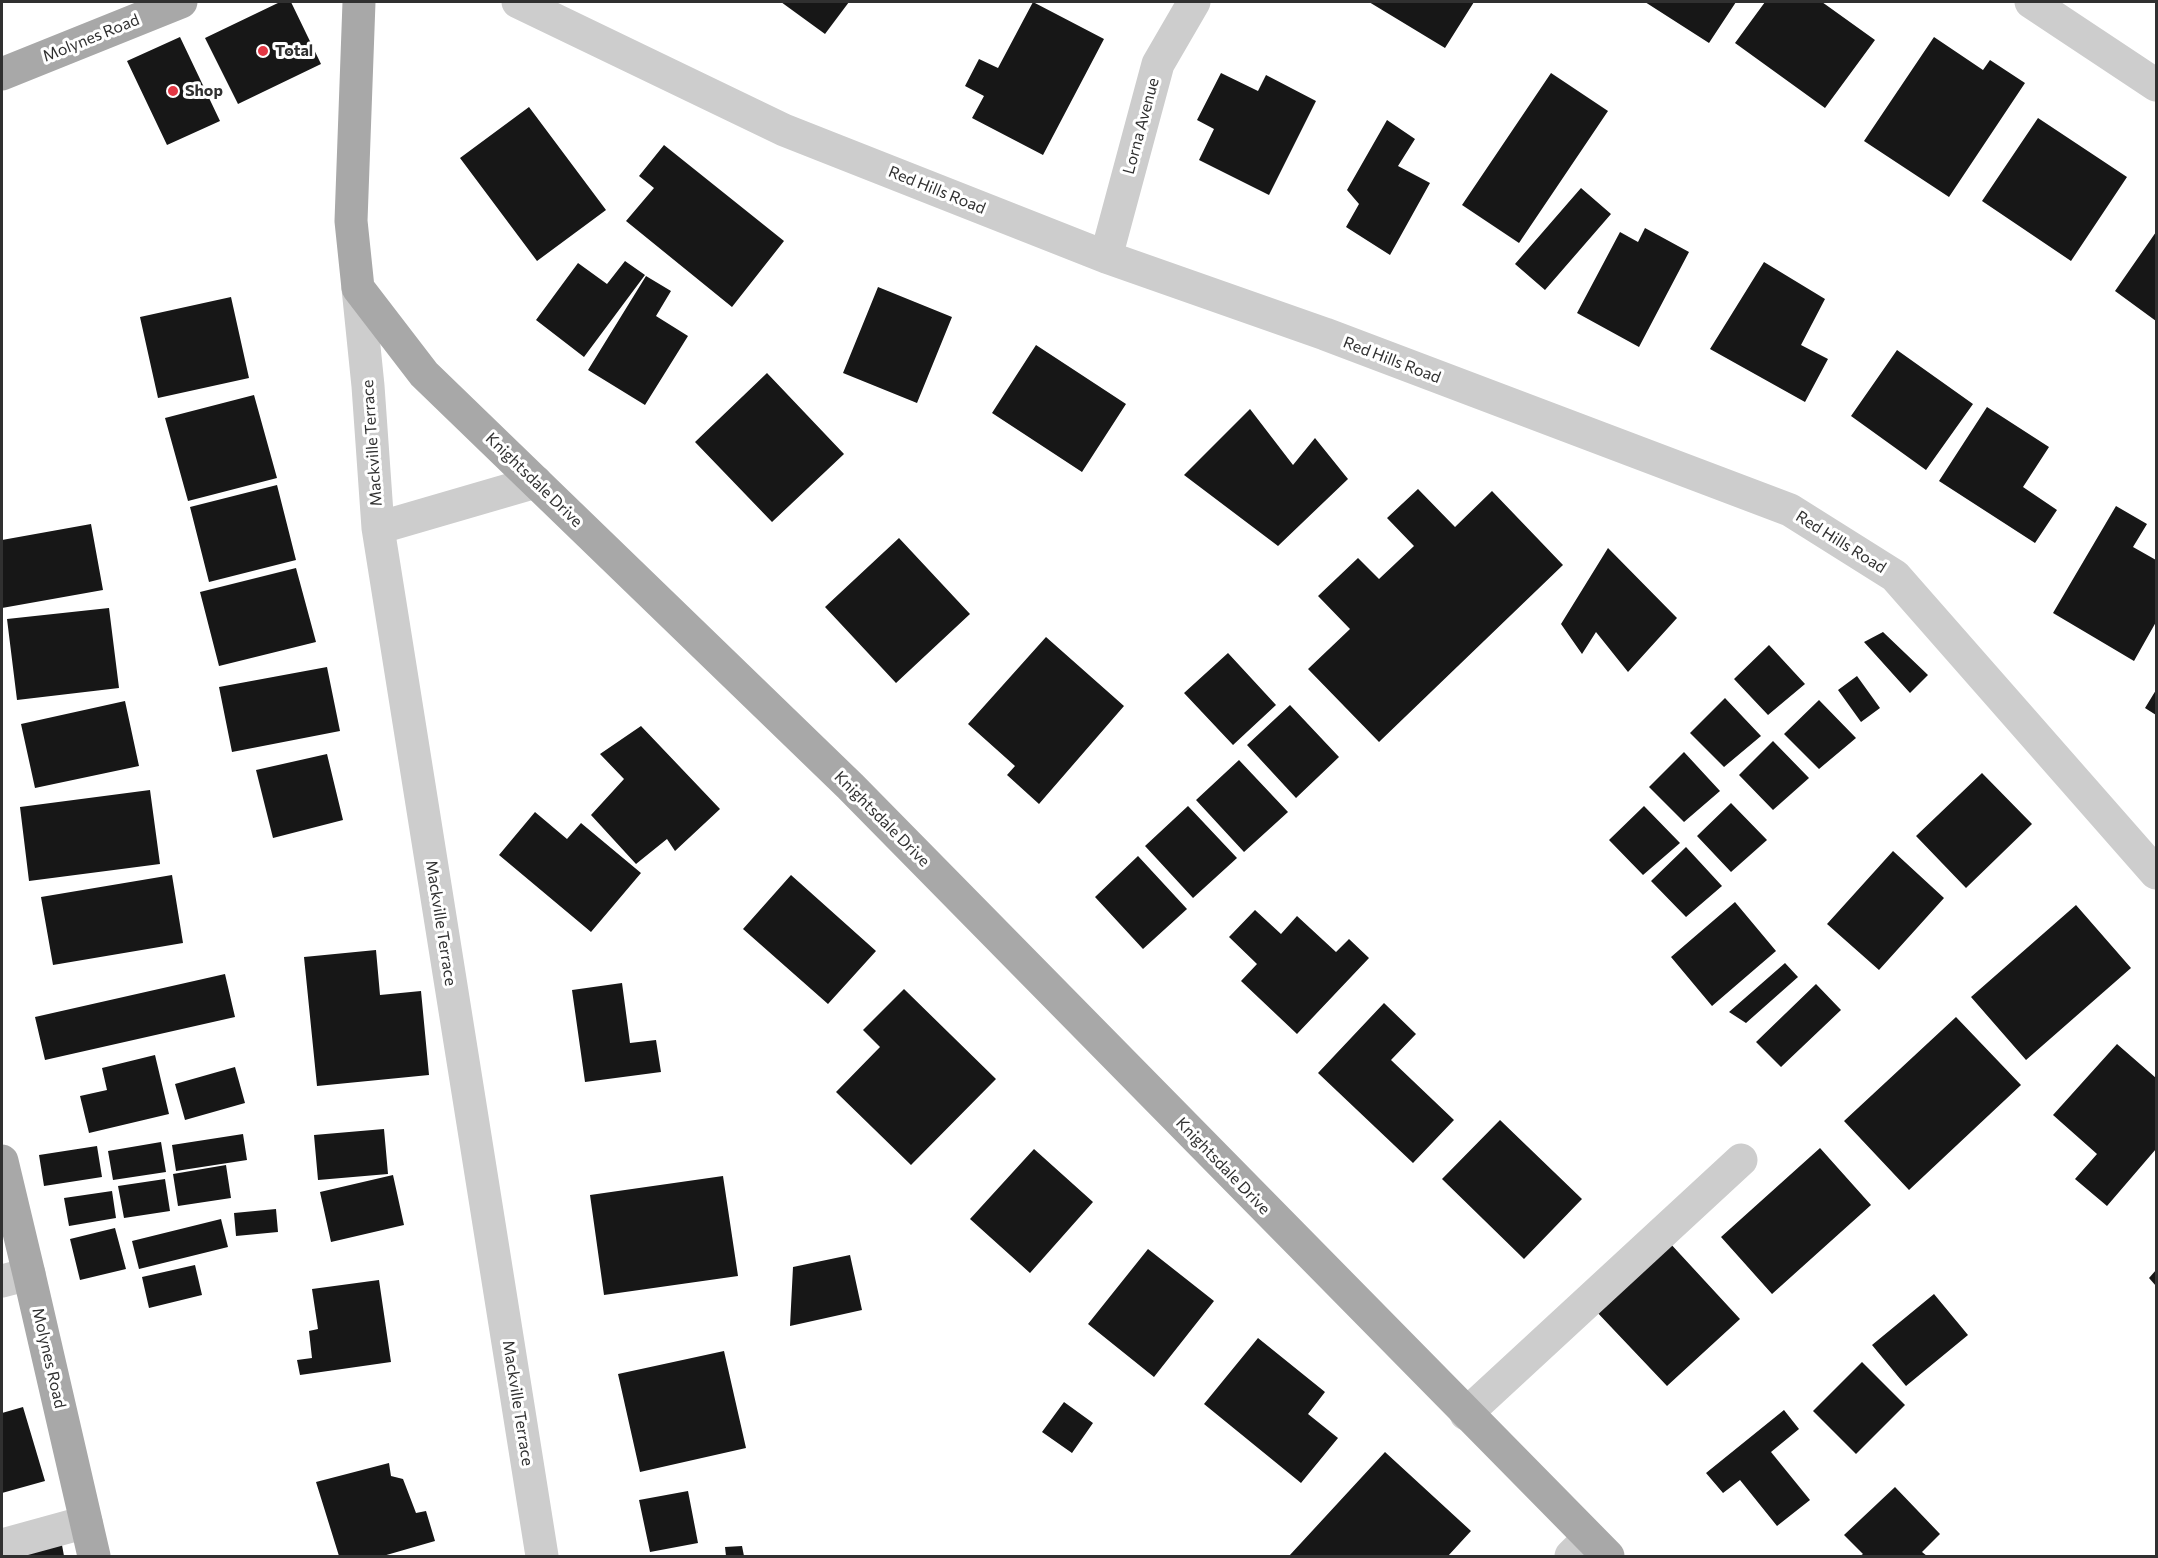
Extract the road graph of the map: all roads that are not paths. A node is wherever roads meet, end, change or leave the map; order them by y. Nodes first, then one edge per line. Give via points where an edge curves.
1 (181, 2) edge
2 (359, 2) edge
3 (518, 2) edge
4 (1194, 2) edge
5 (2031, 2) edge
6 (2, 74) edge
7 (2157, 86) edge
8 (1106, 257) junction
9 (358, 288) junction
10 (536, 482) junction
11 (378, 528) junction
12 (2157, 873) edge
13 (1741, 1160) dead end
14 (2, 1161) edge
15 (15, 1277) edge
16 (1466, 1414) junction
17 (86, 1522) junction
18 (2, 1545) edge
19 (1589, 1550) edge
20 (94, 1557) edge
21 (542, 1557) edge

1 - 6 main road, Molynes Road
2 - 9 main road via 351,221
3 - 8 street, Red Hills Road via 784,130
4 - 8 street, Lorna Avenue via 1158,64
5 - 7 street
8 - 12 street, Red Hills Road via 1325,334 1790,510 1895,576
9 - 10 main road, Knightsdale Drive via 424,374
9 - 11 street, Mackville Terrace
10 - 11 street
10 - 16 main road, Knightsdale Drive via 859,794
11 - 21 street, Mackville Terrace
13 - 16 street
14 - 15 main road, Molynes Road
15 - 17 main road, Molynes Road
16 - 19 main road, Knightsdale Drive
17 - 18 street
17 - 20 main road, Molynes Road

